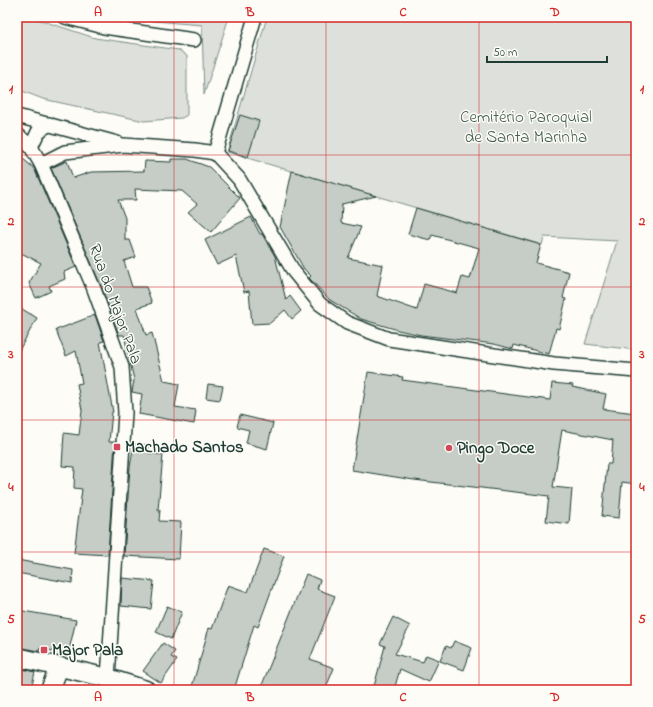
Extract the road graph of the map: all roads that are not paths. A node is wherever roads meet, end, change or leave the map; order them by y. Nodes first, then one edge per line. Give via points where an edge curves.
1 (65, 17) edge
2 (255, 17) edge
3 (194, 40) dead end
4 (17, 116) edge
5 (49, 124) junction
6 (17, 134) edge
7 (122, 145) junction
8 (31, 146) junction
9 (215, 153) junction
10 (41, 164) junction
11 (636, 371) edge
12 (17, 657) edge
13 (59, 667) junction
14 (108, 678) junction
15 (50, 690) edge
16 (146, 690) edge

1 - 3 street via 104,27
2 - 9 street
4 - 5 street
5 - 7 street
5 - 8 street via 38,132
6 - 8 street
7 - 9 street
7 - 10 street via 65,152
8 - 10 street, Rua do Major Pala
9 - 11 street via 239,179 294,272 320,304 347,323 388,339 554,364
10 - 14 street, Rua do Major Pala via 94,289 122,367 125,413
12 - 13 street
13 - 14 street
13 - 15 street
14 - 16 street

